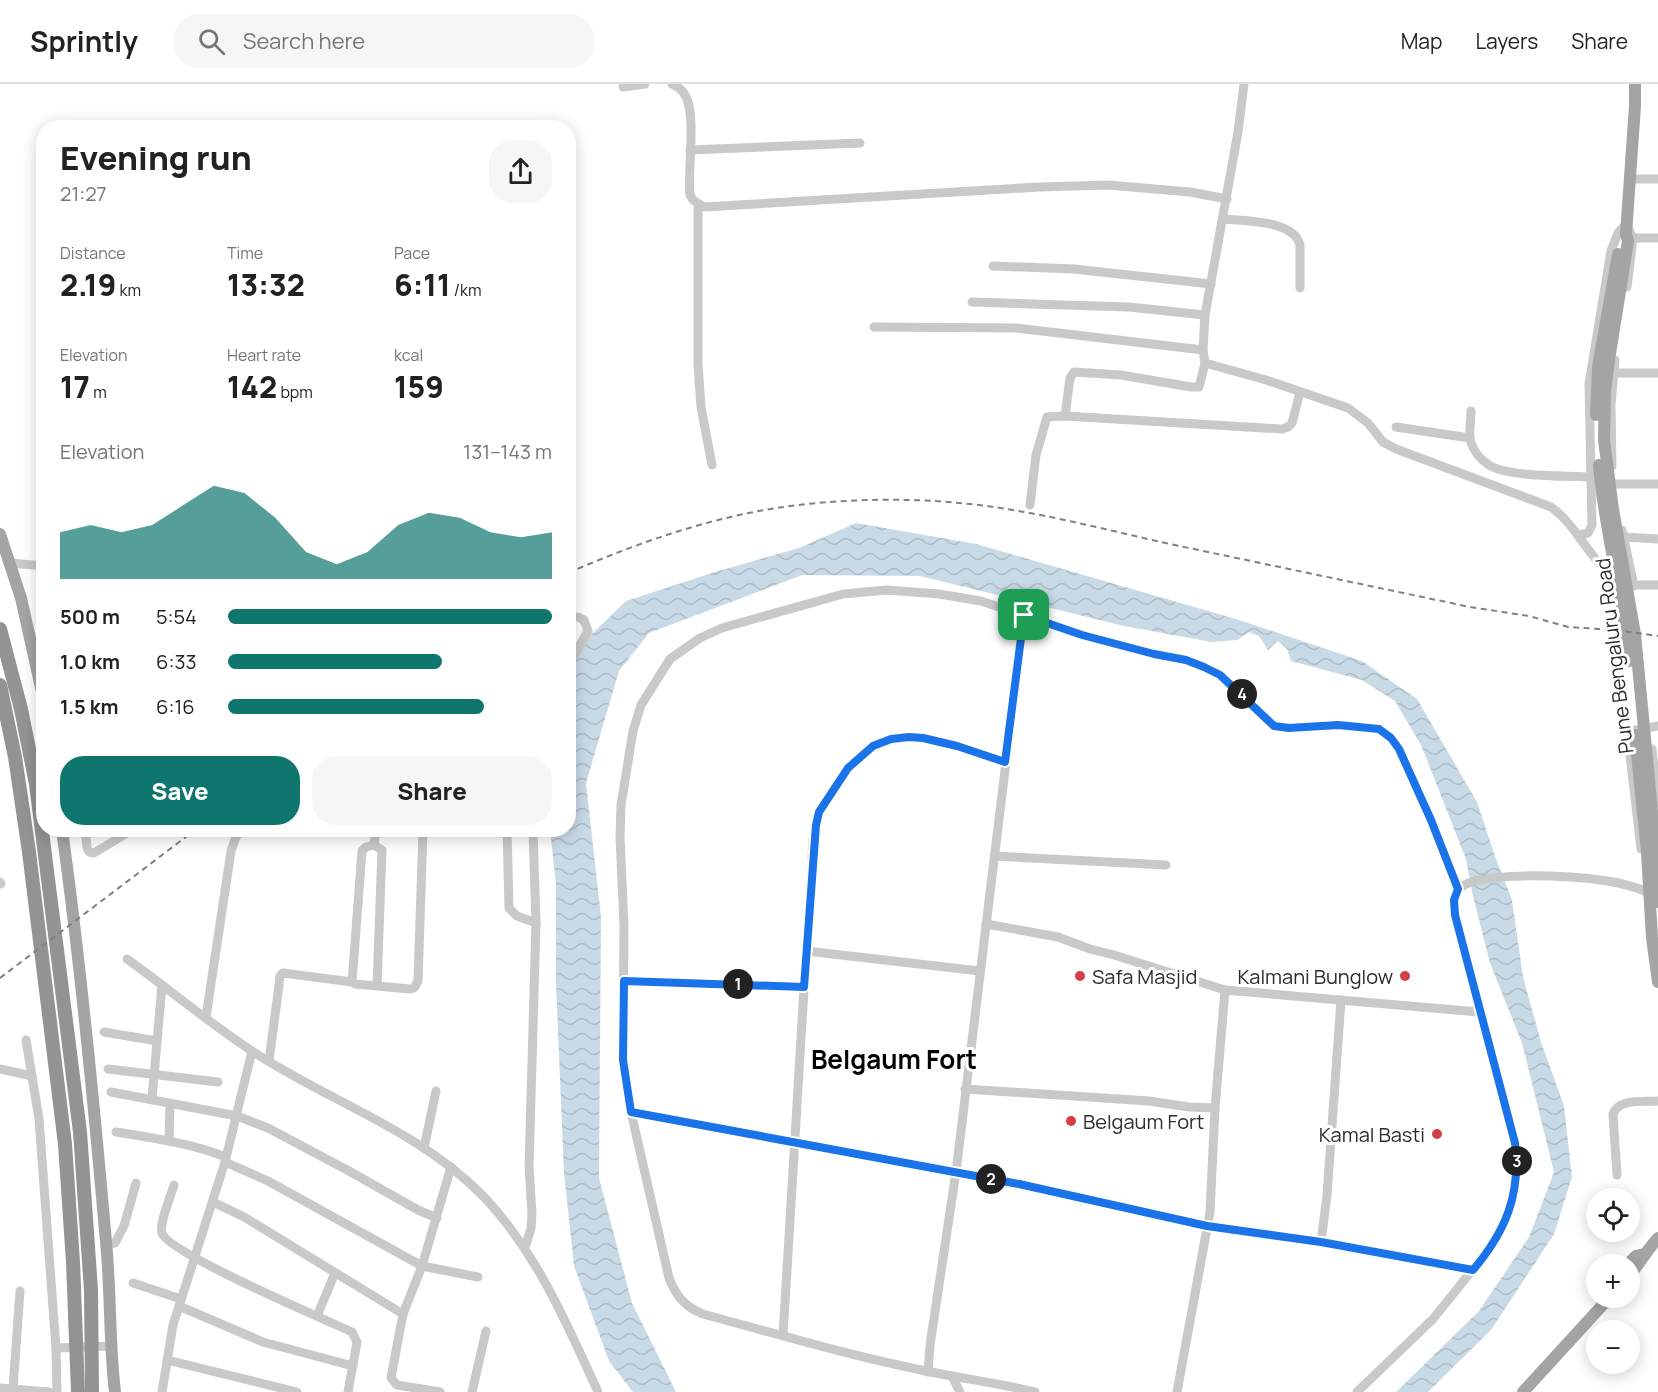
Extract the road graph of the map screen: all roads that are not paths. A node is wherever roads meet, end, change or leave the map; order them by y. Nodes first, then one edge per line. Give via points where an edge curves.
1 (645, 84) edge
2 (672, 84) edge
3 (1244, 84) edge
4 (1635, 84) edge
5 (623, 87) dead end
6 (860, 143) dead end
7 (690, 150) junction
8 (1630, 179) junction
9 (1658, 179) edge
10 (1227, 199) junction
11 (698, 205) junction
12 (1223, 219) junction
13 (1628, 232) junction
14 (1658, 238) edge
15 (993, 266) dead end
16 (1211, 284) junction
17 (1300, 288) dead end
18 (972, 302) dead end
19 (1205, 315) junction
20 (874, 327) dead end
21 (1203, 350) junction
22 (1205, 363) junction
23 (1613, 373) junction
24 (1658, 373) edge
25 (1299, 392) junction
26 (1471, 411) dead end
27 (1065, 416) junction
28 (1396, 428) dead end
29 (1470, 438) junction
30 (712, 465) dead end
31 (1590, 477) junction
32 (1614, 484) junction
33 (1658, 484) edge
34 (1030, 505) dead end
35 (0, 534) edge
36 (1579, 535) junction
37 (1624, 537) junction
38 (1658, 539) edge
39 (10, 563) junction
40 (36, 565) edge
41 (1658, 585) edge
42 (1635, 586) junction
43 (1024, 615) junction
44 (576, 618) edge
45 (0, 629) edge
46 (576, 652) edge
47 (36, 665) edge
48 (0, 685) edge
49 (1654, 726) edge
50 (1005, 762) junction
51 (36, 784) edge
52 (1658, 803) edge
53 (43, 837) edge
54 (63, 837) edge
55 (86, 837) edge
56 (120, 837) edge
57 (236, 837) edge
58 (375, 837) edge
59 (423, 837) edge
60 (507, 837) edge
61 (533, 837) edge
62 (374, 844) junction
63 (994, 856) junction
64 (1166, 865) dead end
65 (1654, 865) edge
66 (1458, 889) junction
67 (1655, 896) edge
68 (536, 923) junction
69 (986, 924) junction
70 (806, 951) junction
71 (127, 959) dead end
72 (980, 971) junction
73 (624, 981) junction
74 (352, 982) junction
75 (1658, 982) edge
76 (162, 985) junction
77 (377, 986) junction
78 (804, 987) junction
79 (1225, 990) junction
80 (1341, 999) junction
81 (1479, 1012) junction
82 (206, 1017) junction
83 (104, 1032) dead end
84 (26, 1040) dead end
85 (157, 1041) junction
86 (252, 1051) junction
87 (269, 1060) junction
88 (0, 1069) edge
89 (108, 1069) dead end
90 (154, 1074) junction
91 (32, 1076) junction
92 (218, 1082) dead end
93 (965, 1089) junction
94 (436, 1091) dead end
95 (111, 1092) dead end
96 (152, 1099) junction
97 (1658, 1101) edge
98 (170, 1104) junction
99 (1215, 1108) junction
100 (631, 1112) junction
101 (237, 1116) junction
102 (116, 1132) dead end
103 (170, 1140) junction
104 (795, 1143) junction
105 (424, 1148) junction
106 (226, 1159) junction
107 (451, 1167) junction
108 (956, 1172) junction
109 (1617, 1175) dead end
110 (136, 1183) dead end
111 (174, 1185) dead end
112 (213, 1202) junction
113 (437, 1218) junction
114 (1207, 1226) junction
115 (1658, 1238) edge
116 (1321, 1242) junction
117 (107, 1245) junction
118 (525, 1248) junction
119 (1644, 1254) junction
120 (1640, 1255) edge
121 (194, 1258) junction
122 (1640, 1263) edge
123 (422, 1266) junction
124 (1473, 1270) junction
125 (335, 1273) junction
126 (478, 1277) dead end
127 (133, 1283) dead end
128 (20, 1291) dead end
129 (180, 1303) junction
130 (1590, 1308) edge
131 (1600, 1308) edge
132 (403, 1314) junction
133 (317, 1316) junction
134 (486, 1331) dead end
135 (783, 1336) junction
136 (112, 1346) junction
137 (56, 1348) junction
138 (167, 1360) junction
139 (353, 1366) junction
140 (928, 1372) junction
141 (952, 1376) junction
142 (0, 1388) edge
143 (1000, 1388) edge
144 (13, 1389) junction
145 (49, 1392) edge
146 (57, 1392) edge
147 (78, 1392) edge
148 (92, 1392) edge
149 (115, 1392) edge
150 (162, 1392) edge
151 (297, 1392) edge
152 (348, 1392) edge
153 (440, 1392) edge
154 (472, 1392) edge
155 (598, 1392) edge
156 (960, 1392) edge
157 (1035, 1392) edge
158 (1177, 1392) edge
159 (1357, 1392) edge
160 (1514, 1392) edge
161 (1522, 1392) edge

1 - 5 street
2 - 7 street via 687,99
3 - 10 street
4 - 8 main road, Pune Bengaluru Road
6 - 7 street
7 - 11 street via 690,195
8 - 9 street
8 - 13 main road, Pune Bengaluru Road
10 - 11 street via 1108,185
10 - 12 street
11 - 30 street via 701,407
12 - 16 street
12 - 17 street via 1272,224 1292,232 1300,245
13 - 14 street
13 - 23 street via 1633,249
13 - 31 street via 1618,233 1611,251 1592,358
13 - 65 main road, Pune Bengaluru Road via 1605,391 1604,440 1635,634
15 - 16 street via 1074,268
16 - 19 street
18 - 19 street via 1129,307
19 - 21 street
20 - 21 street via 1016,328
21 - 22 street
22 - 25 street
22 - 27 street via 1196,388 1121,375 1074,372
23 - 24 street
23 - 32 street
25 - 27 street via 1292,423 1282,429
25 - 36 street via 1348,408 1368,423 1383,442 1396,449 1551,507
26 - 29 street
27 - 34 street via 1050,416 1044,422
28 - 29 street
29 - 31 street via 1482,459 1498,469
31 - 36 street via 1592,525 1588,533
32 - 33 street
32 - 37 street
35 - 39 main road
36 - 42 street via 1612,577
37 - 38 street
37 - 42 street
39 - 40 street
39 - 47 main road
41 - 42 street
43 - 50 street
43 - 66 street via 1082,635 1204,667 1220,675 1274,726 1379,729 1399,749
43 - 73 street via 981,601 939,594 886,590 843,594 722,628 670,659 641,705 624,781 620,837
44 - 46 street via 584,620 588,631
45 - 51 highway
48 - 147 highway via 15,757 40,935 69,1194
49 - 52 street
49 - 65 street via 1631,731 1628,738 1641,855
50 - 63 street
50 - 70 street via 916,738 891,739 859,757 819,812
53 - 148 highway via 82,1154 91,1290
54 - 117 main road
55 - 56 street via 89,852 94,853
57 - 82 street
58 - 62 street
59 - 77 street via 417,985 410,989
60 - 68 street via 509,908 517,916
61 - 68 street
62 - 74 street via 366,847 361,857
62 - 77 street via 383,854
63 - 64 street
63 - 69 street
65 - 67 main road, Pune Bengaluru Road
66 - 67 street via 1485,879 1519,876 1599,879
66 - 81 street via 1455,915
67 - 75 main road, Pune Bengaluru Road via 1652,938
68 - 118 street via 529,1167 532,1214
69 - 72 street
69 - 79 street via 1058,937
70 - 72 street
70 - 78 street
71 - 76 street
72 - 93 street
73 - 78 street
73 - 100 street via 623,1060
74 - 77 street
74 - 87 street via 283,973
76 - 82 street
76 - 85 street
78 - 104 street
79 - 80 street
79 - 99 street
80 - 81 street
80 - 116 street
81 - 124 street via 1518,1167 1502,1230
82 - 86 street
83 - 85 street
84 - 91 street
85 - 90 street
86 - 87 street
86 - 101 street
87 - 105 street
88 - 91 street
89 - 90 street
90 - 92 street
90 - 96 street
91 - 137 street via 39,1119
93 - 99 street
93 - 108 street
94 - 105 street
95 - 96 street
96 - 98 street
97 - 109 street via 1624,1103 1615,1109
98 - 101 street
98 - 103 street
99 - 114 street
100 - 104 street
100 - 135 street via 669,1278 682,1303 693,1310
101 - 106 street
101 - 113 street via 268,1128
102 - 103 street
103 - 106 street via 206,1149
104 - 108 street
104 - 135 street
105 - 107 street
106 - 112 street
106 - 123 street
107 - 113 street
107 - 118 street via 484,1197
108 - 114 street
108 - 140 street
110 - 117 street via 120,1235 115,1243
111 - 121 street via 161,1231 168,1242
112 - 121 street
112 - 125 street
113 - 123 street
114 - 116 street
114 - 158 street
115 - 119 main road
116 - 124 street
117 - 136 main road
118 - 155 street
119 - 120 main road
119 - 122 main road
121 - 129 street
121 - 133 street
123 - 126 street
123 - 132 street
124 - 159 street via 1433,1320
125 - 132 street
125 - 133 street
127 - 129 street
128 - 144 street
129 - 138 street
129 - 139 street via 263,1342
130 - 160 main road
131 - 161 main road
132 - 153 street via 393,1382
133 - 139 street via 356,1337
134 - 154 street
135 - 140 street
136 - 137 street
136 - 149 main road
137 - 146 street
138 - 150 street
138 - 151 street
139 - 152 street
140 - 141 street
141 - 143 street
141 - 156 street
142 - 144 street
143 - 157 street
144 - 145 street

